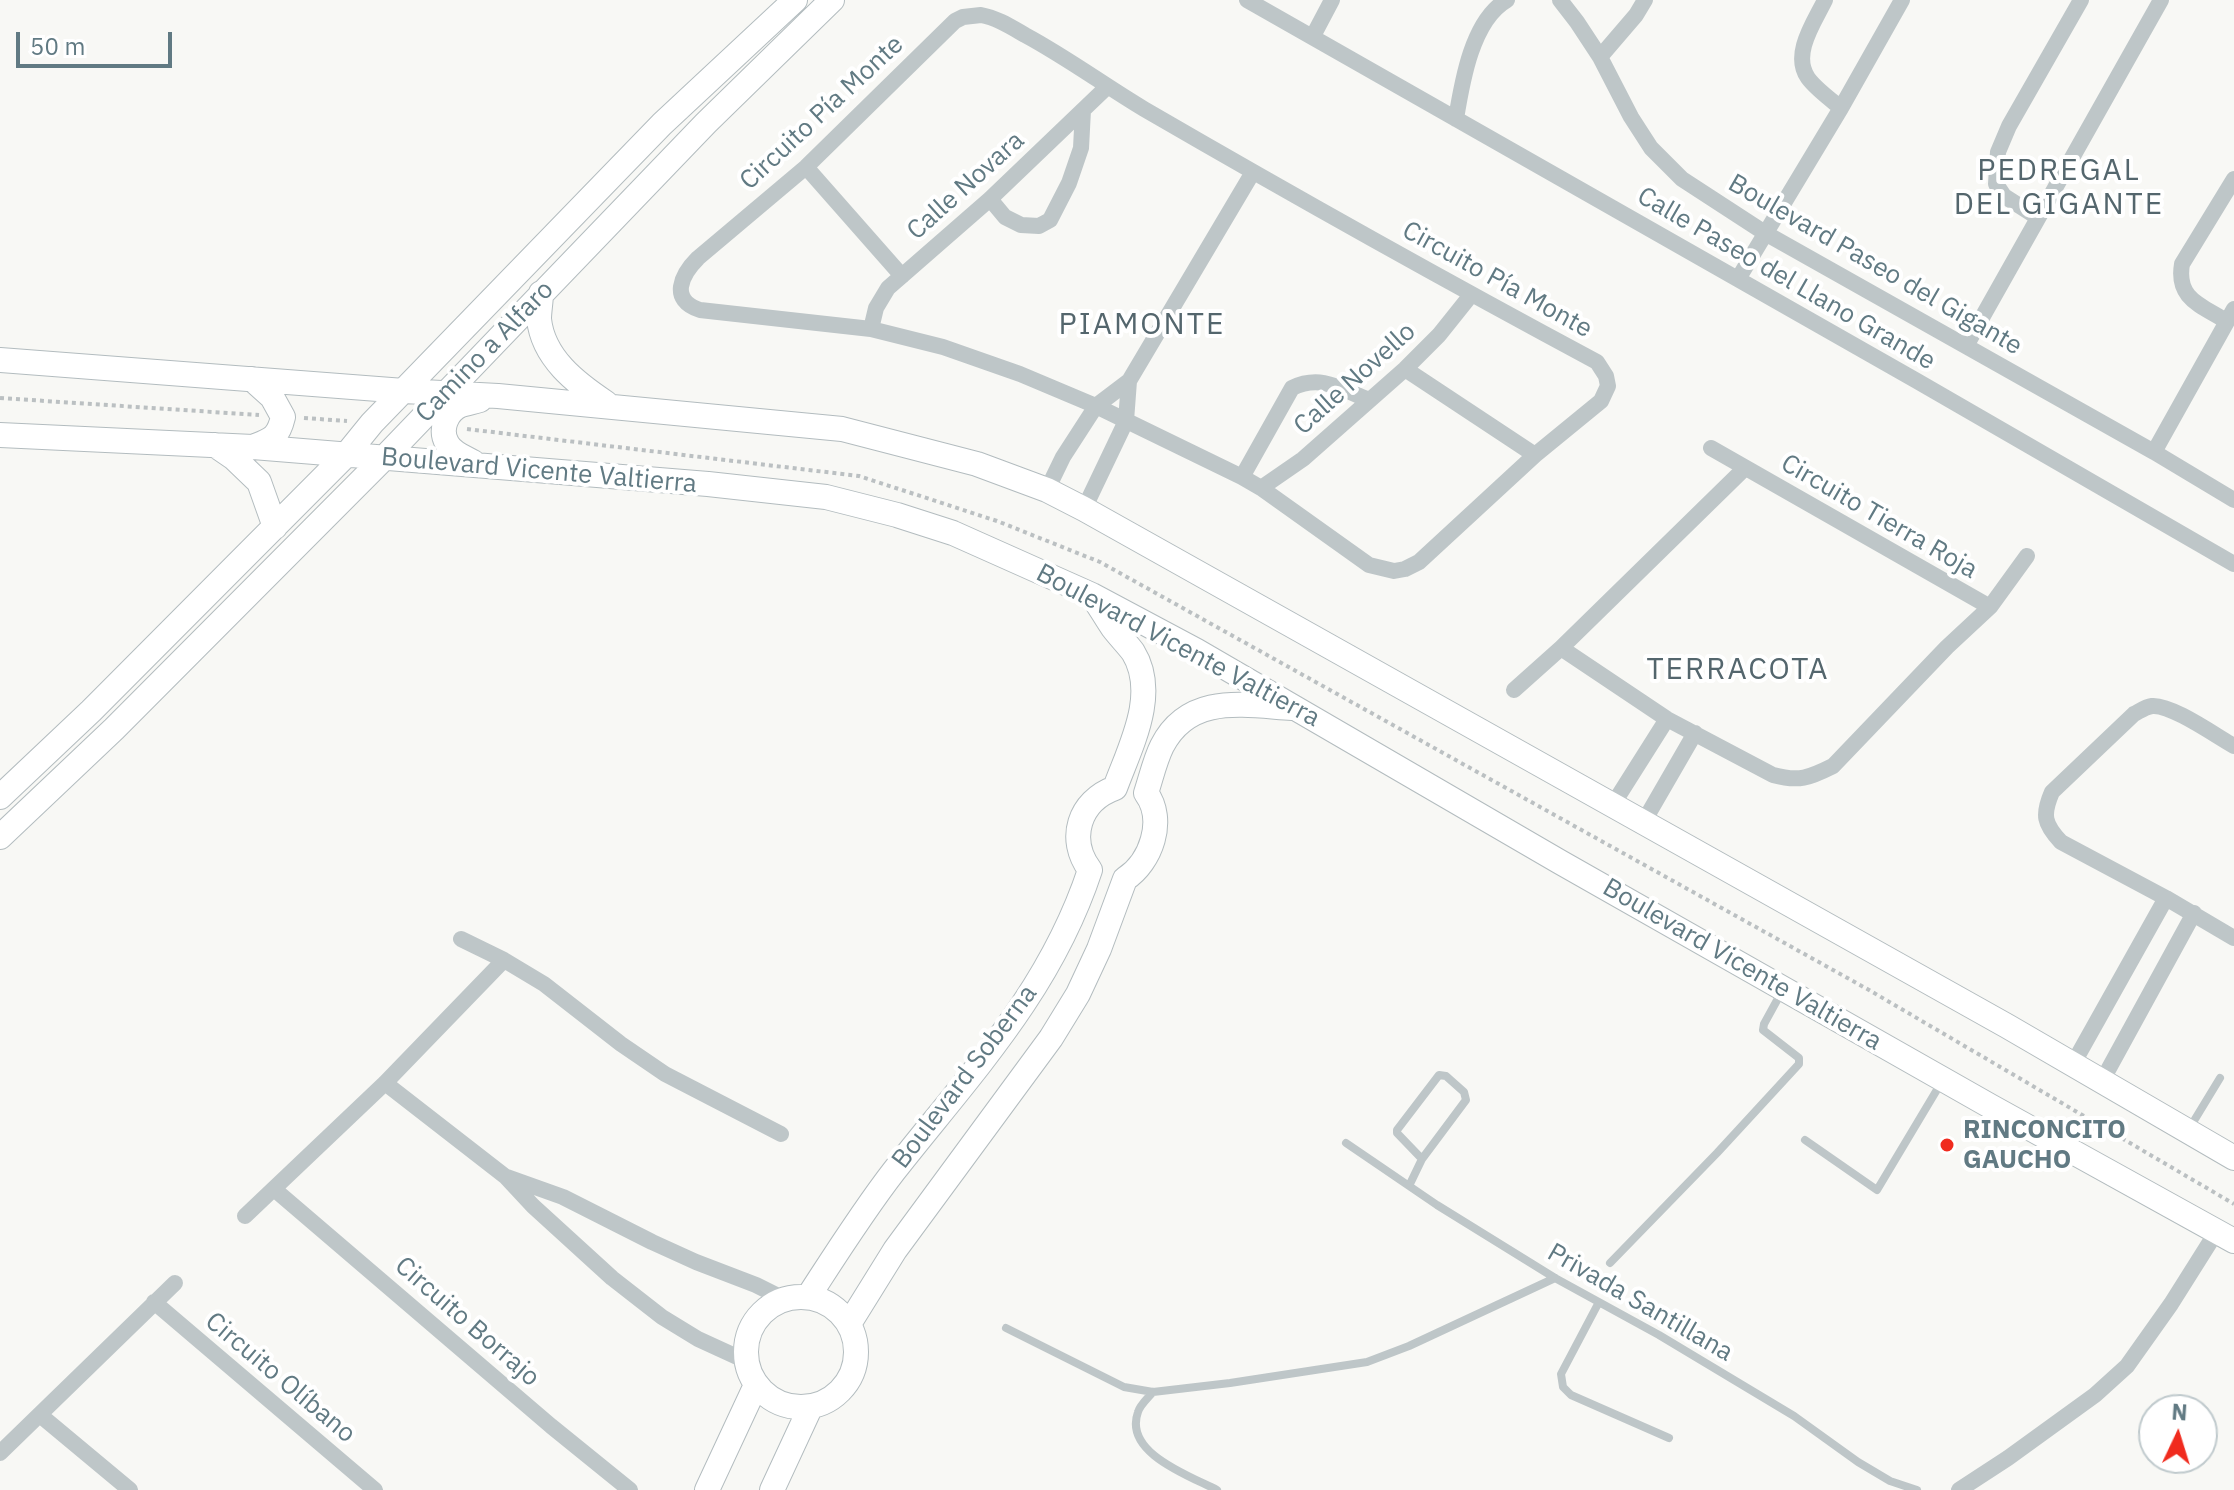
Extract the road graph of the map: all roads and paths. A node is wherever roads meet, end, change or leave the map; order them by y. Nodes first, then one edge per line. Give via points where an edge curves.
1 (795, 0) edge
2 (832, 0) edge
3 (1247, 0) edge
4 (1332, 0) edge
5 (1507, 0) edge
6 (1560, 0) edge
7 (1645, 0) edge
8 (1825, 0) edge
9 (1902, 0) edge
10 (2081, 0) edge
11 (2161, 0) edge
12 (1313, 36) junction
13 (1600, 57) junction
14 (1107, 87) junction
15 (685, 103) junction
16 (1841, 108) junction
17 (1083, 110) junction
18 (1456, 119) junction
19 (706, 123) junction
20 (806, 167) junction
21 (1253, 172) junction
22 (2234, 179) edge
23 (990, 199) junction
24 (2037, 217) junction
25 (1765, 233) junction
26 (902, 276) junction
27 (1738, 279) junction
28 (541, 293) junction
29 (1471, 295) junction
30 (2230, 315) edge
31 (871, 329) junction
32 (1966, 346) junction
33 (0, 360) edge
34 (1405, 369) junction
35 (252, 379) junction
36 (1129, 381) junction
37 (404, 391) junction
38 (445, 394) junction
39 (498, 396) junction
40 (1369, 400) junction
41 (611, 406) junction
42 (1096, 406) junction
43 (1126, 421) junction
44 (0, 435) edge
45 (215, 445) junction
46 (253, 447) junction
47 (1711, 448) dead end
48 (2154, 452) junction
49 (346, 455) junction
50 (1535, 455) junction
51 (383, 459) junction
52 (478, 464) junction
53 (1745, 468) junction
54 (1242, 477) junction
55 (1261, 488) junction
56 (1047, 490) junction
57 (2234, 500) edge
58 (1084, 509) junction
59 (275, 527) junction
60 (2027, 556) dead end
61 (2234, 564) edge
62 (1092, 595) junction
63 (1990, 607) junction
64 (1561, 648) junction
65 (1514, 690) dead end
66 (1299, 709) junction
67 (1667, 719) junction
68 (1695, 733) junction
69 (2234, 746) edge
70 (1115, 788) junction
71 (1146, 793) junction
72 (0, 797) edge
73 (1612, 806) junction
74 (1643, 823) junction
75 (0, 837) edge
76 (1090, 870) junction
77 (1125, 879) junction
78 (2166, 898) junction
79 (2194, 913) junction
80 (2234, 938) edge
81 (461, 939) dead end
82 (504, 960) junction
83 (1784, 988) junction
84 (2073, 1064) junction
85 (2220, 1078) dead end
86 (1943, 1079) junction
87 (2102, 1081) junction
88 (385, 1083) junction
89 (2188, 1132) junction
90 (781, 1134) dead end
91 (1805, 1140) dead end
92 (1346, 1143) dead end
93 (2234, 1158) edge
94 (1422, 1159) junction
95 (506, 1177) junction
96 (1409, 1186) junction
97 (274, 1189) junction
98 (245, 1216) dead end
99 (2226, 1236) edge
100 (1610, 1263) dead end
101 (1555, 1278) junction
102 (175, 1283) dead end
103 (796, 1298) junction
104 (154, 1302) junction
105 (1599, 1302) junction
106 (849, 1324) junction
107 (1006, 1328) dead end
108 (746, 1361) junction
109 (756, 1385) junction
110 (1153, 1392) junction
111 (811, 1406) junction
112 (40, 1415) junction
113 (1669, 1438) dead end
114 (0, 1453) edge
115 (130, 1490) edge
116 (375, 1490) edge
117 (630, 1490) edge
118 (707, 1490) edge
119 (772, 1490) edge
120 (1217, 1490) edge
121 (1917, 1490) edge
122 (1959, 1490) edge

1 - 15 main road, Camino a Alfaro
2 - 19 main road, Camino a Alfaro
3 - 12 street, Calle Paseo del Llano Grande
4 - 12 street
5 - 18 street via 1477,37
6 - 13 street, Boulevard Paseo del Gigante
7 - 13 street
8 - 16 street via 1805,40 1803,65 1807,77
9 - 16 street
10 - 24 street via 1998,152 1996,184 2004,196
11 - 24 street
12 - 18 street, Calle Paseo del Llano Grande
13 - 25 street, Boulevard Paseo del Gigante via 1651,148 1697,190
14 - 17 street, Calle Novara
14 - 20 street, Circuito Pía Monte via 1004,23 981,15 963,17
14 - 21 street, Circuito Pía Monte
15 - 19 main road
15 - 37 main road, Camino a Alfaro
16 - 25 street
17 - 23 street, Calle Novara
17 - 23 street via 1081,148 1050,220 1039,226 1021,225 1005,217
18 - 27 street, Calle Paseo del Llano Grande
19 - 28 main road, Camino a Alfaro
20 - 26 street
20 - 31 street, Circuito Pía Monte via 698,258 684,273 682,294 700,310
21 - 29 street, Circuito Pía Monte
21 - 36 street
22 - 30 street via 2182,264 2179,278 2188,297
23 - 26 street, Calle Novara
24 - 32 street
25 - 27 street
25 - 32 street, Boulevard Paseo del Gigante
26 - 31 street, Calle Novara via 881,298
27 - 61 street, Calle Paseo del Llano Grande
28 - 38 main road, Camino a Alfaro
28 - 41 main road via 539,318 560,366
29 - 34 street, Calle Novello
29 - 50 street, Circuito Pía Monte via 1597,362 1606,376 1601,401
30 - 48 street
31 - 42 street, Circuito Pía Monte via 943,347
32 - 48 street, Boulevard Paseo del Gigante
33 - 35 main road
34 - 40 street, Calle Novello
34 - 50 street
35 - 37 main road
35 - 46 main road via 272,397 283,417 273,439
36 - 42 street
36 - 43 street
37 - 38 main road
37 - 49 main road, Camino a Alfaro
38 - 39 main road
38 - 51 main road, Camino a Alfaro
39 - 41 main road
39 - 52 main road via 460,405 448,414 444,426 446,443
40 - 54 street via 1322,381 1292,388
40 - 55 street, Calle Novello via 1303,459
41 - 56 main road via 842,429 977,464
42 - 43 street, Circuito Pía Monte
42 - 56 street
43 - 54 street, Circuito Pía Monte
43 - 58 street
44 - 45 main road, Boulevard Vicente Valtierra
45 - 46 main road, Boulevard Vicente Valtierra
45 - 59 main road via 259,482
46 - 49 main road, Boulevard Vicente Valtierra
47 - 53 street, Circuito Tierra Roja
48 - 57 street, Boulevard Paseo del Gigante
49 - 51 main road, Boulevard Vicente Valtierra
49 - 59 main road, Camino a Alfaro
50 - 55 street, Circuito Pía Monte via 1419,562 1394,571 1369,565
51 - 52 main road, Boulevard Vicente Valtierra
51 - 75 main road, Camino a Alfaro
52 - 62 main road, Boulevard Vicente Valtierra via 826,497 953,533
53 - 63 street, Circuito Tierra Roja
53 - 64 street, Circuito Tierra Roja
54 - 55 street, Circuito Pía Monte
56 - 58 main road
58 - 73 main road
59 - 72 main road, Camino a Alfaro
60 - 63 street, Circuito Tierra Roja
62 - 66 main road, Boulevard Vicente Valtierra
62 - 70 main road via 1134,654 1143,678 1139,725
63 - 68 street, Circuito Tierra Roja via 1833,766 1810,778 1773,775
64 - 65 street, Circuito Tierra Roja
64 - 67 street, Circuito Tierra Roja
66 - 71 main road, Boulevard Soberna via 1236,704 1190,714 1162,746
66 - 83 main road, Boulevard Vicente Valtierra
67 - 68 street, Circuito Tierra Roja
67 - 73 street
68 - 74 street
69 - 78 street via 2173,711 2146,707 2052,792 2046,822 2061,842
70 - 71 main road
70 - 76 main road via 1092,802 1082,817 1078,847
71 - 77 main road, Boulevard Soberna via 1154,811 1153,840 1146,859
73 - 74 main road
74 - 84 main road
76 - 77 main road
76 - 103 main road, Boulevard Soberna via 1079,904 1015,1018
77 - 106 main road, Boulevard Soberna via 1071,1005 895,1250
78 - 79 street
78 - 84 street
79 - 80 street
79 - 87 street
81 - 82 street
82 - 88 street
82 - 90 street via 665,1074
83 - 86 main road, Boulevard Vicente Valtierra
83 - 100 lane via 1763,1030 1799,1058 1799,1064
84 - 87 main road
85 - 89 lane
86 - 91 lane via 1877,1190
86 - 99 main road, Boulevard Vicente Valtierra
87 - 89 main road
88 - 95 street
88 - 97 street
89 - 93 main road
92 - 96 lane, Privada Santillana
94 - 94 lane via 1466,1100 1446,1076 1439,1075 1397,1130
94 - 96 lane
95 - 103 street via 563,1197 663,1247
95 - 108 street via 612,1278 662,1317
96 - 101 lane, Privada Santillana
97 - 98 street
97 - 117 street, Circuito Borrajo
99 - 122 street via 2127,1366 2095,1395
101 - 105 lane, Privada Santillana
101 - 110 lane via 1367,1362
102 - 104 street
103 - 106 main road via 824,1301
103 - 108 main road via 766,1309 753,1323
104 - 112 street
104 - 116 street, Circuito Olíbano
105 - 113 lane via 1561,1374 1563,1387
105 - 121 lane, Privada Santillana via 1794,1416 1890,1481
106 - 111 main road via 856,1349 852,1375 842,1390
107 - 110 lane via 1124,1387
108 - 109 main road
109 - 111 main road via 790,1406
109 - 118 main road
110 - 120 lane via 1138,1411 1135,1428 1141,1444
111 - 119 main road
112 - 114 street
112 - 115 street

